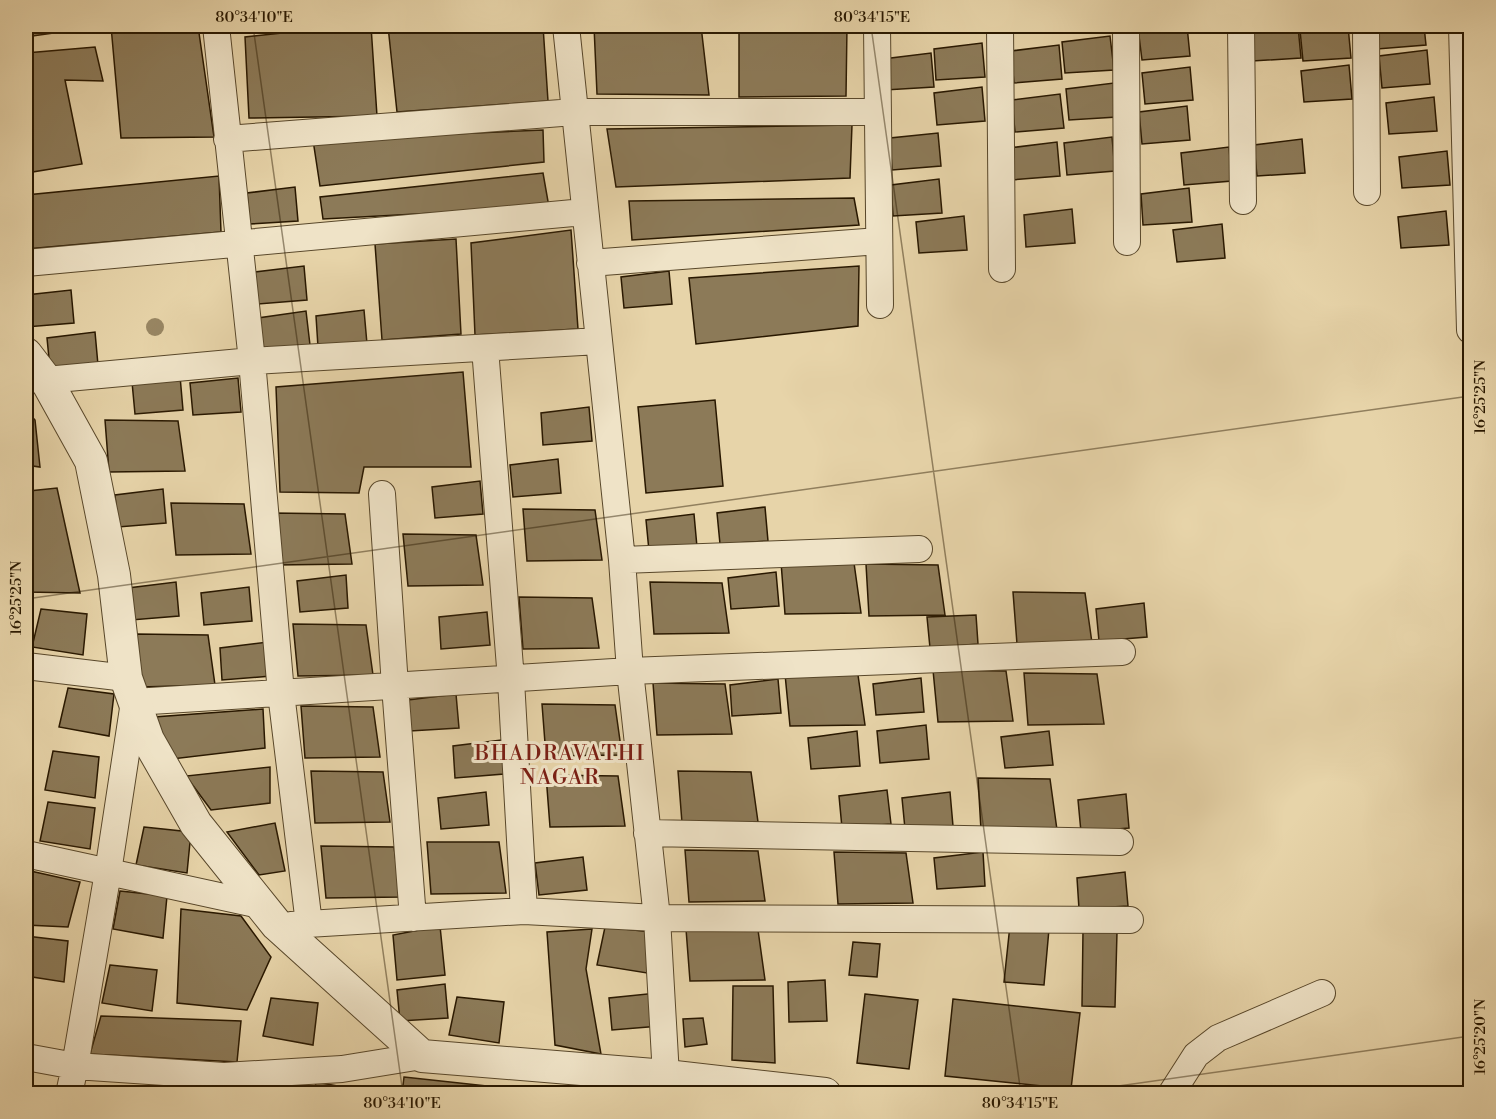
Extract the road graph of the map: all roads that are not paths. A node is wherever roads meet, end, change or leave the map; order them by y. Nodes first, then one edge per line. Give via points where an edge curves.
1 (216, 26) edge
2 (566, 26) edge
3 (877, 26) edge
4 (1000, 26) edge
5 (1126, 26) edge
6 (1241, 26) edge
7 (1366, 26) edge
8 (1462, 26) edge
9 (574, 112) junction
10 (878, 112) junction
11 (227, 139) junction
12 (1367, 192) dead end
13 (1243, 201) dead end
14 (584, 212) junction
15 (879, 241) junction
16 (1127, 242) dead end
17 (239, 244) junction
18 (26, 263) edge
19 (590, 263) junction
20 (1002, 269) dead end
21 (880, 305) dead end
22 (1470, 330) edge
23 (598, 341) junction
24 (485, 348) junction
25 (26, 354) edge
26 (252, 361) junction
27 (36, 379) edge
28 (382, 494) dead end
29 (919, 549) dead end
30 (622, 560) junction
31 (1122, 652) dead end
32 (26, 666) edge
33 (630, 671) junction
34 (511, 680) junction
35 (394, 686) junction
36 (130, 690) junction
37 (281, 693) junction
38 (647, 833) junction
39 (1120, 842) dead end
40 (26, 854) edge
41 (108, 872) junction
42 (524, 911) junction
43 (268, 915) junction
44 (413, 918) junction
45 (657, 918) junction
46 (1130, 920) dead end
47 (309, 924) junction
48 (1322, 993) dead end
49 (422, 1056) junction
50 (26, 1057) edge
51 (75, 1066) junction
52 (669, 1085) edge
53 (813, 1093) edge
54 (69, 1094) edge
55 (1171, 1094) edge

1 - 11 street
2 - 9 street
3 - 10 street
4 - 20 street
5 - 16 street
6 - 13 street
7 - 12 street
8 - 22 street
9 - 10 street
9 - 11 street
9 - 14 street
10 - 15 street
11 - 17 street
14 - 17 street
14 - 19 street
15 - 19 street
15 - 21 street
17 - 18 street
17 - 26 street
19 - 23 street
23 - 24 street
23 - 30 street
24 - 26 street
24 - 34 street
25 - 27 street
26 - 27 street
26 - 37 street
27 - 36 street via 91,461 114,575
28 - 35 street
29 - 30 street
30 - 33 street
31 - 33 street
32 - 36 street
33 - 34 street
33 - 38 street
34 - 35 street
34 - 42 street
35 - 37 street
35 - 44 street
36 - 37 street
36 - 41 street
36 - 43 street via 148,740 196,824
37 - 47 street
38 - 39 street
38 - 45 street
40 - 41 street
41 - 43 street
41 - 51 street
42 - 44 street
42 - 45 street
43 - 47 street
43 - 49 street
44 - 47 street
45 - 46 street
45 - 52 street
48 - 55 street via 1218,1038 1196,1055
49 - 51 street via 342,1069 224,1076
49 - 52 street
50 - 51 street
51 - 54 street
52 - 53 street

